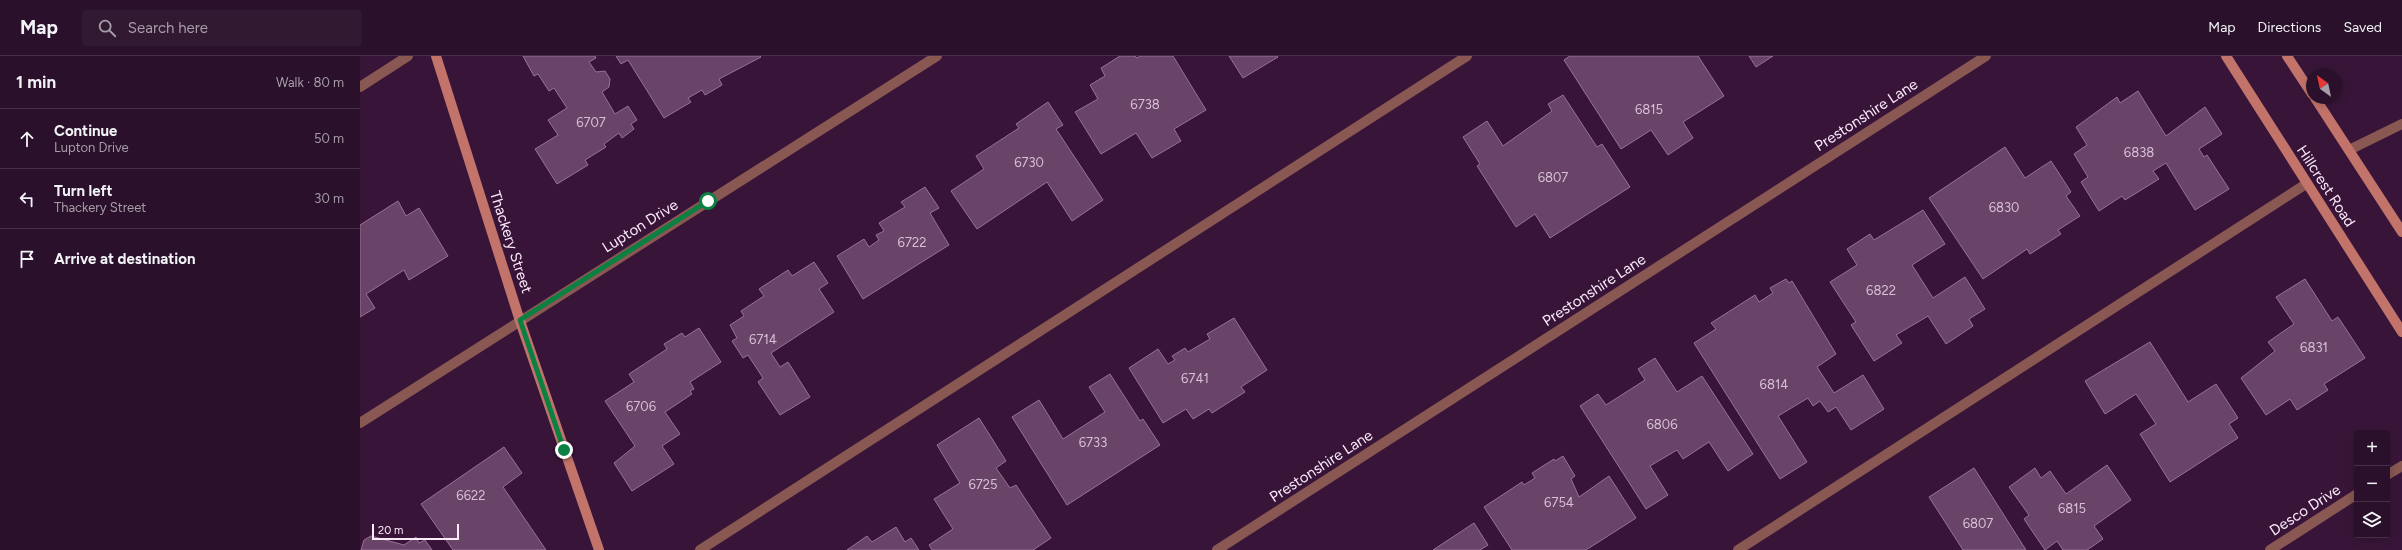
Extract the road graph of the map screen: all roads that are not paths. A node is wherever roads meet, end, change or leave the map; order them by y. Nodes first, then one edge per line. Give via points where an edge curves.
1 (408, 56) edge
2 (436, 56) edge
3 (937, 56) edge
4 (1467, 56) edge
5 (1986, 56) edge
6 (2226, 56) edge
7 (2287, 56) edge
8 (2306, 85) edge
9 (360, 87) edge
10 (2319, 104) edge
11 (2402, 124) edge
12 (2349, 150) junction
13 (2306, 184) junction
14 (2402, 232) edge
15 (520, 320) junction
16 (2402, 332) edge
17 (360, 423) edge
18 (2402, 466) edge
19 (2390, 473) edge
20 (2354, 496) edge
21 (599, 550) edge
22 (700, 550) edge
23 (1217, 550) edge
24 (1738, 550) edge
25 (2270, 550) edge

1 - 9 street
2 - 15 main road, Thackery Street
3 - 15 street, Lupton Drive
4 - 22 street
5 - 23 street, Prestonshire Lane
6 - 13 main road, Hillcrest Road
7 - 8 main road
10 - 12 main road
11 - 12 street
12 - 14 main road
13 - 16 main road, Hillcrest Road
13 - 24 street
15 - 17 street, Lupton Drive
15 - 21 main road, Thackery Street
18 - 19 street
20 - 25 street, Desco Drive

